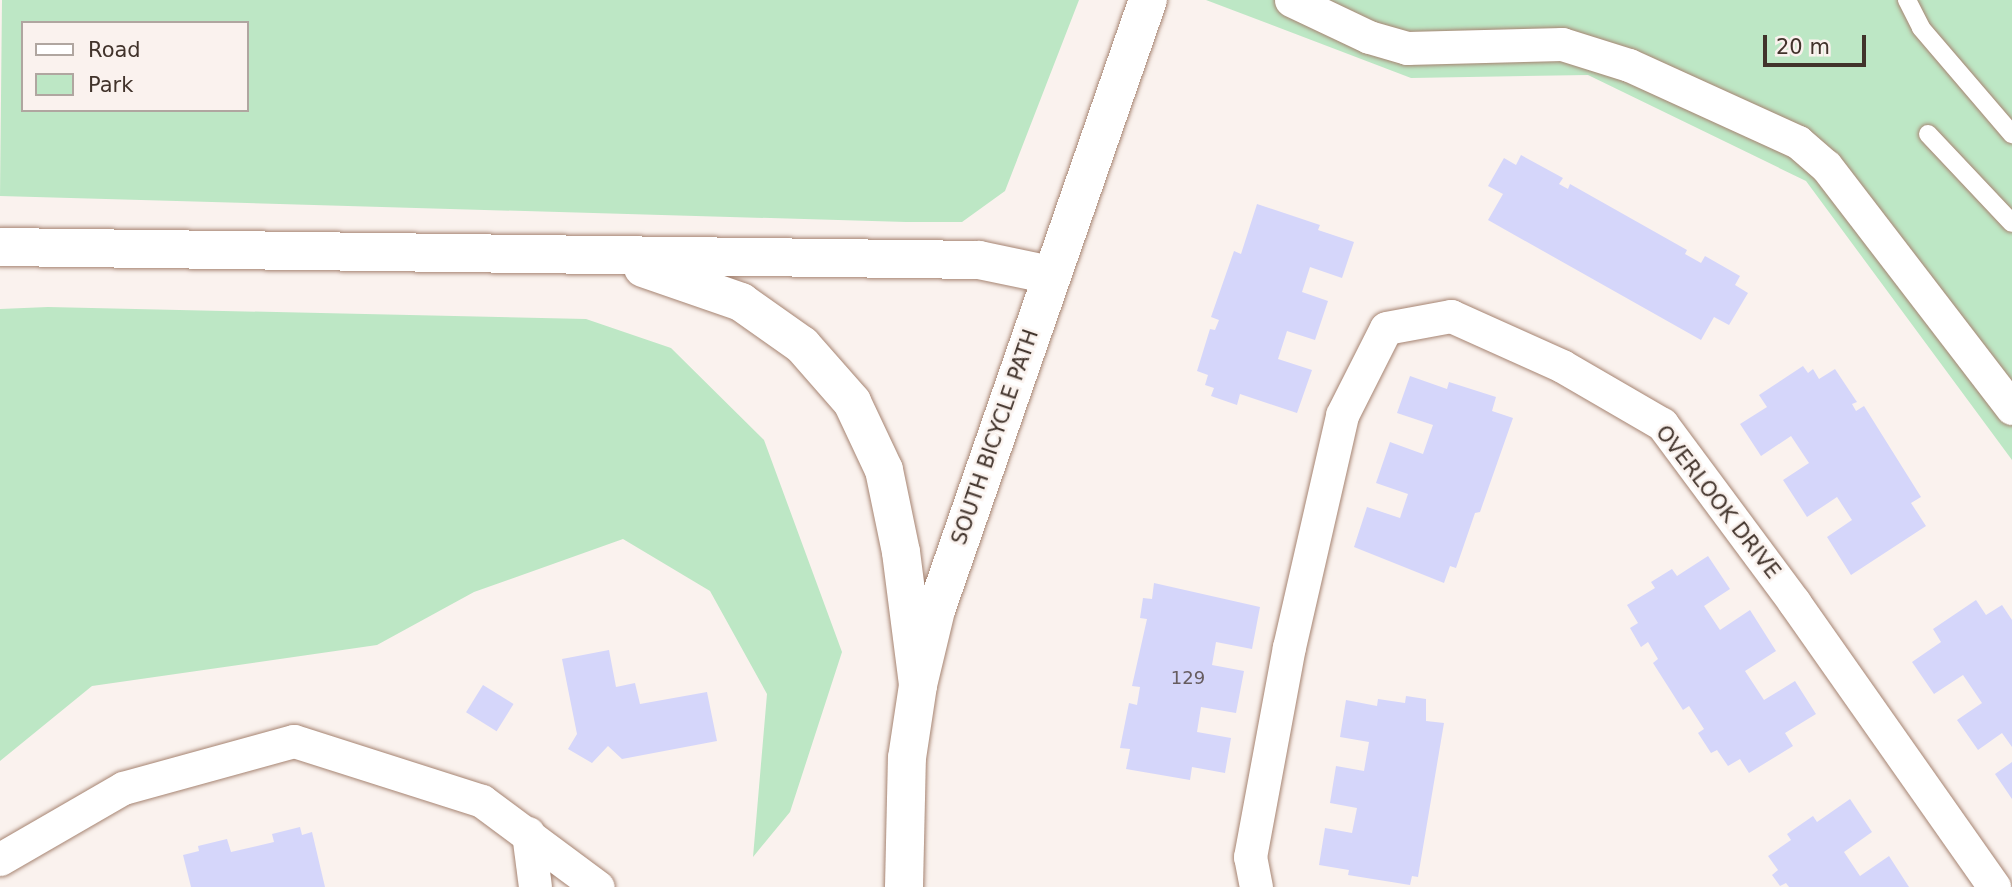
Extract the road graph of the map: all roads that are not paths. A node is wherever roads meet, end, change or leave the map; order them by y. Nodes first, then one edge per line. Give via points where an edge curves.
1 (1148, 0) edge
2 (1291, 0) edge
3 (1907, 0) edge
4 (1928, 134) dead end
5 (2012, 134) edge
6 (2012, 223) edge
7 (0, 247) edge
8 (593, 254) junction
9 (1051, 275) junction
10 (2012, 408) edge
11 (918, 685) junction
12 (528, 833) junction
13 (0, 859) edge
14 (535, 887) edge
15 (598, 887) edge
16 (904, 887) edge
17 (1256, 887) edge
18 (1994, 887) edge

1 - 9 main road, SOUTH BICYCLE PATH
2 - 10 street via 1369,37 1407,48 1562,44 1629,65 1798,142 1826,166
3 - 5 lane via 1922,28
4 - 6 lane
7 - 8 main road
8 - 9 main road via 979,260
8 - 11 main road via 741,302 802,345 852,402 870,434 892,501
9 - 11 main road, SOUTH BICYCLE PATH via 959,538
11 - 16 main road, SOUTH BICYCLE PATH via 903,816
12 - 13 street via 482,801 294,741 123,789
12 - 14 street
12 - 15 street
17 - 18 street, OVERLOOK DRIVE via 1250,857 1289,647 1342,415 1386,328 1451,316 1562,366 1662,424 1794,602

